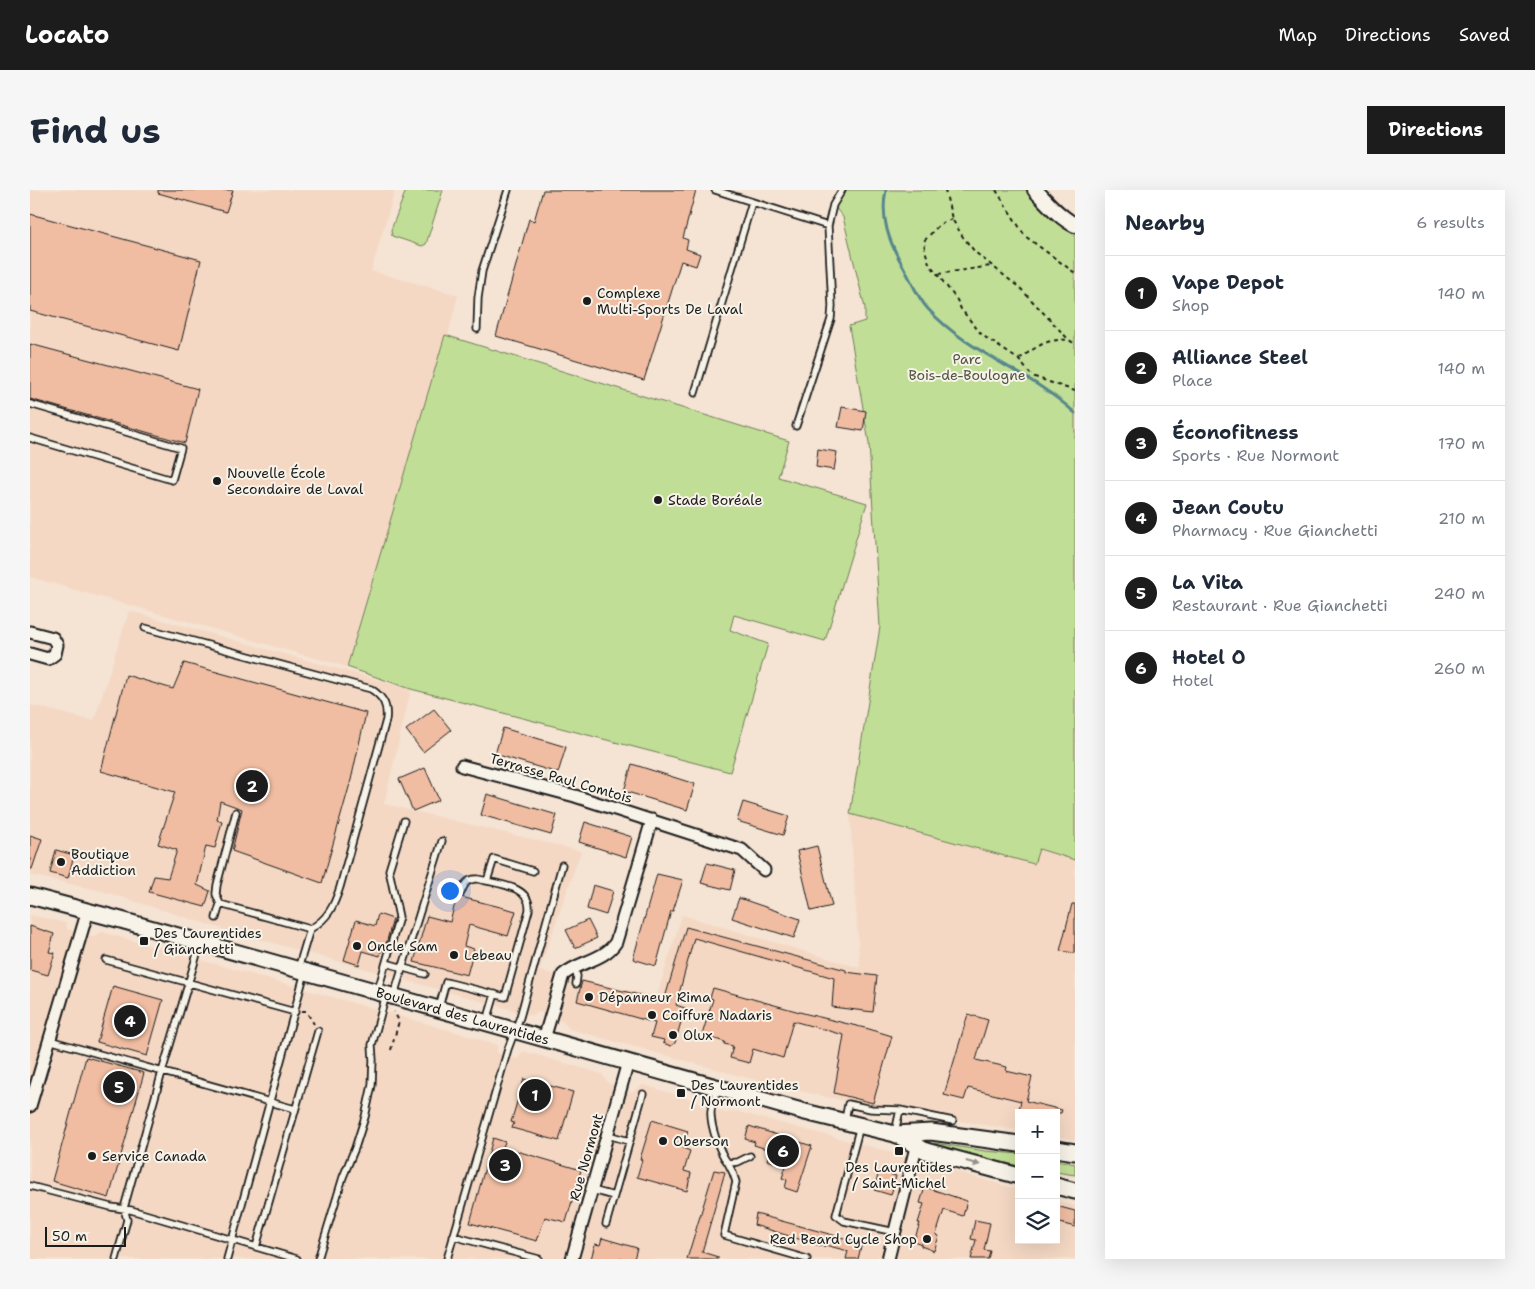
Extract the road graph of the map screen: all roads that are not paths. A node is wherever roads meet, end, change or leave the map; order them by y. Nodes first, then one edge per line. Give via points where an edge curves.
1 (508, 190) edge
2 (715, 190) edge
3 (842, 190) edge
4 (1035, 190) edge
5 (752, 202) junction
6 (1075, 225) edge
7 (828, 226) junction
8 (477, 329) dead end
9 (694, 393) dead end
10 (30, 404) edge
11 (796, 426) dead end
12 (30, 438) edge
13 (145, 628) dead end
14 (30, 632) edge
15 (30, 654) edge
16 (462, 766) dead end
17 (236, 812) dead end
18 (652, 820) junction
19 (404, 821) dead end
20 (442, 841) dead end
21 (562, 865) dead end
22 (764, 870) dead end
23 (534, 871) dead end
24 (487, 881) junction
25 (461, 893) dead end
26 (30, 896) edge
27 (220, 904) junction
28 (88, 910) junction
29 (216, 918) dead end
30 (310, 929) junction
31 (200, 942) junction
32 (106, 960) dead end
33 (386, 963) junction
34 (402, 968) junction
35 (574, 968) junction
36 (302, 971) junction
37 (424, 974) dead end
38 (189, 983) junction
39 (576, 984) dead end
40 (495, 994) junction
41 (388, 999) junction
42 (438, 1009) junction
43 (295, 1012) junction
44 (486, 1023) junction
45 (318, 1030) road end
46 (515, 1031) junction
47 (544, 1039) junction
48 (49, 1040) junction
49 (628, 1062) junction
50 (162, 1072) junction
51 (35, 1074) edge
52 (717, 1088) junction
53 (643, 1094) dead end
54 (270, 1102) junction
55 (30, 1106) edge
56 (295, 1110) junction
57 (900, 1110) junction
58 (953, 1121) dead end
59 (845, 1122) junction
60 (860, 1126) junction
61 (895, 1134) junction
62 (608, 1135) junction
63 (918, 1139) junction
64 (630, 1141) junction
65 (1015, 1143) edge
66 (1060, 1150) edge
67 (1075, 1152) edge
68 (750, 1156) dead end
69 (728, 1163) junction
70 (1015, 1175) edge
71 (30, 1186) edge
72 (1060, 1187) edge
73 (592, 1190) junction
74 (1075, 1191) edge
75 (614, 1196) junction
76 (124, 1208) junction
77 (606, 1224) dead end
78 (894, 1232) junction
79 (453, 1236) junction
80 (232, 1239) junction
81 (256, 1247) junction
82 (116, 1259) edge
83 (227, 1259) edge
84 (297, 1259) edge
85 (318, 1259) edge
86 (447, 1259) edge
87 (539, 1259) edge
88 (572, 1259) edge
89 (807, 1259) edge
90 (888, 1259) edge

1 - 8 lane via 482,271
2 - 5 lane
3 - 7 lane via 833,205
4 - 6 street
5 - 7 lane
5 - 9 lane
7 - 11 lane via 831,319
10 - 12 lane via 181,448 172,480
13 - 30 lane via 371,689 384,701 386,720 340,887 327,916
14 - 15 street via 53,638 57,645 55,654 48,659
16 - 18 street, Terrasse Paul Comtois
17 - 27 lane via 217,885
18 - 22 street, Terrasse Paul Comtois via 742,850
18 - 35 street via 616,942 606,953
19 - 33 lane via 389,870 399,917
20 - 34 lane
21 - 46 lane
23 - 24 lane via 494,859
24 - 25 lane via 471,880
24 - 40 lane via 518,890 527,897 529,904 505,997
26 - 28 main road, Boulevard des Laurentides
27 - 29 lane
27 - 30 lane
28 - 31 main road, Boulevard des Laurentides
28 - 48 street
30 - 36 lane
31 - 36 main road, Boulevard des Laurentides
31 - 38 lane
32 - 38 lane
33 - 34 lane
33 - 41 lane
34 - 37 lane
34 - 41 lane
35 - 39 lane
35 - 47 street via 560,980
36 - 41 main road, Boulevard des Laurentides
36 - 43 lane
38 - 43 lane
38 - 50 lane
40 - 42 lane via 446,982
40 - 44 lane
41 - 42 main road, Boulevard des Laurentides
41 - 85 lane via 372,1045 374,1060 367,1109 342,1177
42 - 44 main road, Boulevard des Laurentides
43 - 54 lane
44 - 46 main road, Boulevard des Laurentides
45 - 56 lane
46 - 47 main road, Boulevard des Laurentides
46 - 79 lane
47 - 49 main road, Boulevard des Laurentides
48 - 50 lane
48 - 51 street
49 - 52 main road, Boulevard des Laurentides
49 - 62 street, Rue Normont
50 - 54 lane
50 - 76 lane
51 - 55 street
52 - 59 main road, Boulevard des Laurentides
52 - 69 lane via 712,1119
53 - 64 lane
54 - 56 lane
54 - 80 lane
56 - 81 lane
57 - 58 lane
57 - 59 lane via 848,1104
57 - 61 lane
59 - 60 main road, Boulevard des Laurentides
60 - 61 main road, Boulevard des Laurentides
60 - 78 lane via 835,1211 844,1221
61 - 63 main road, Boulevard des Laurentides
62 - 64 lane
62 - 73 street, Rue Normont
63 - 65 main road, Boulevard des Laurentides via 931,1132
63 -> 70 main road, Boulevard des Laurentides via 926,1151
63 - 78 street
64 - 75 lane
66 - 67 main road
68 - 69 lane
69 - 89 lane via 736,1182 724,1235
71 - 76 lane
72 - 74 main road
73 - 75 lane
73 - 88 street, Rue Normont
75 - 77 lane
76 - 80 lane
76 - 82 lane via 127,1220
78 - 90 street
79 - 86 lane
79 - 87 lane
80 - 81 lane
80 - 83 lane
81 - 84 lane

